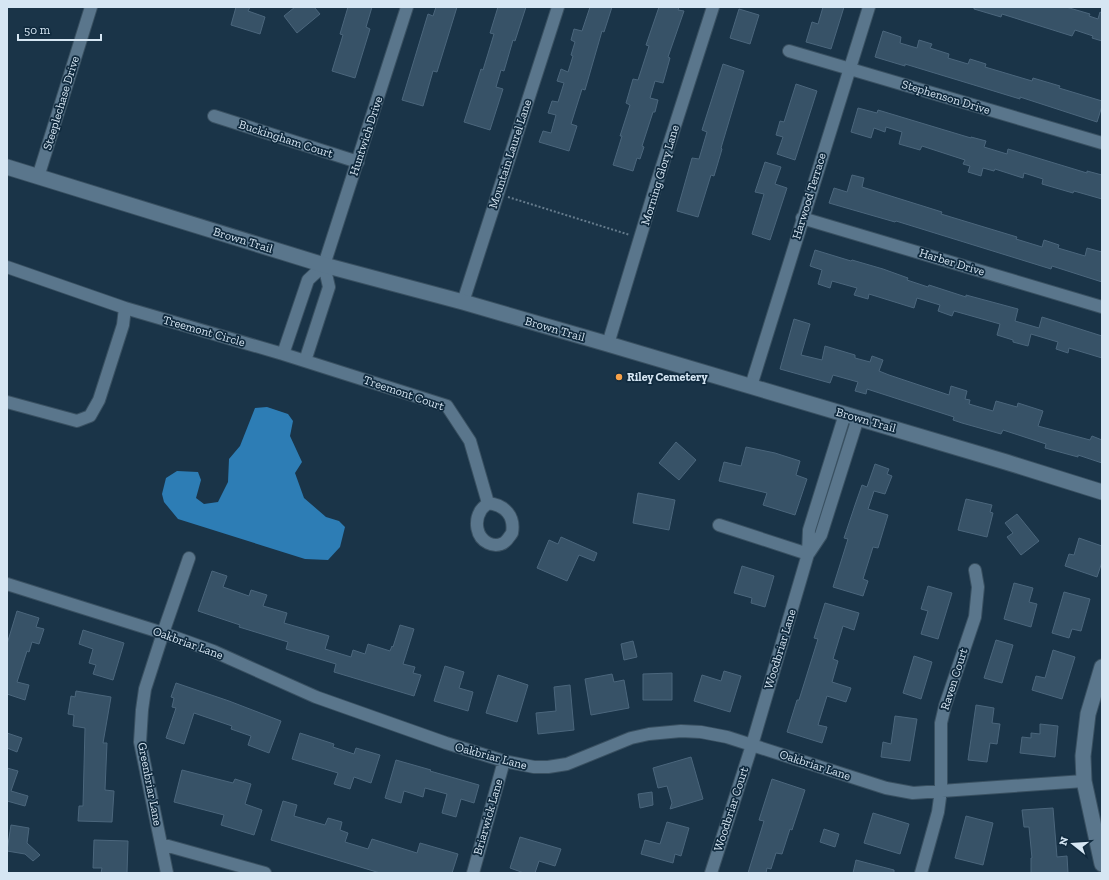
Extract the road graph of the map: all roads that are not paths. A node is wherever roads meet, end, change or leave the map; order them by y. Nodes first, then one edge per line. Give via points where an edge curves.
1 (91, 7) edge
2 (407, 7) edge
3 (558, 7) edge
4 (713, 7) edge
5 (869, 7) edge
6 (789, 51) dead end
7 (849, 68) junction
8 (214, 116) dead end
9 (1102, 143) edge
10 (358, 162) junction
11 (7, 168) edge
12 (38, 177) junction
13 (802, 218) junction
14 (324, 265) junction
15 (7, 267) edge
16 (463, 302) junction
17 (1102, 307) edge
18 (125, 308) junction
19 (608, 344) junction
20 (283, 354) junction
21 (306, 361) junction
22 (751, 386) junction
23 (7, 402) edge
24 (852, 416) junction
25 (1102, 492) edge
26 (488, 503) dead end
27 (719, 525) dead end
28 (808, 554) junction
29 (189, 558) dead end
30 (975, 570) dead end
31 (7, 584) edge
32 (163, 632) junction
33 (1102, 667) edge
34 (752, 745) junction
35 (504, 761) junction
36 (1084, 780) junction
37 (941, 790) junction
38 (161, 844) junction
39 (1102, 864) edge
40 (167, 873) edge
41 (265, 873) edge
42 (473, 873) edge
43 (711, 873) edge
44 (921, 873) edge

1 - 12 street, Steeplechase Drive
2 - 10 street, Huntwich Drive
3 - 16 street, Mountain Laurel Lane
4 - 19 street, Morning Glory Lane
5 - 7 street, Harwood Terrace
6 - 7 street, Stephenson Drive
7 - 9 street, Stephenson Drive
7 - 13 street, Harwood Terrace
8 - 10 street, Buckingham Court
10 - 14 street, Huntwich Drive
11 - 12 street, Brown Trail
12 - 14 street, Brown Trail
13 - 17 street, Harber Drive
13 - 22 street, Harwood Terrace
14 - 16 street, Brown Trail
14 - 20 street via 308,280
14 - 21 street via 329,287
15 - 18 street, Treemont Circle
16 - 19 street, Brown Trail
18 - 20 street, Treemont Circle
18 - 23 street via 124,325 99,400 90,416 77,421
19 - 22 street, Brown Trail
20 - 21 street, Treemont Court
21 - 26 street, Treemont Court via 447,406 470,440
22 - 24 street, Brown Trail
24 - 25 street, Brown Trail
24 - 28 street, Woodbriar Lane via 821,535
27 - 28 street
28 - 34 street, Woodbriar Lane
29 - 32 street, Greenbriar Lane
30 - 37 street, Raven Court via 978,587 975,617 941,724
31 - 32 street, Oakbriar Lane
32 - 35 street, Oakbriar Lane via 213,651 316,697
32 - 38 street, Greenbriar Lane via 145,688 140,742
33 - 36 street via 1088,714 1083,756
34 - 35 street, Oakbriar Lane via 727,737 680,731 631,738 567,764 534,767
34 - 37 street, Oakbriar Lane via 886,788 913,793
34 - 43 street, Woodbriar Court
35 - 42 street, Briarwick Lane
36 - 37 street, Oakbriar Lane
36 - 39 street
37 - 44 street, Raven Court via 938,812
38 - 40 street, Greenbriar Lane
38 - 41 street

